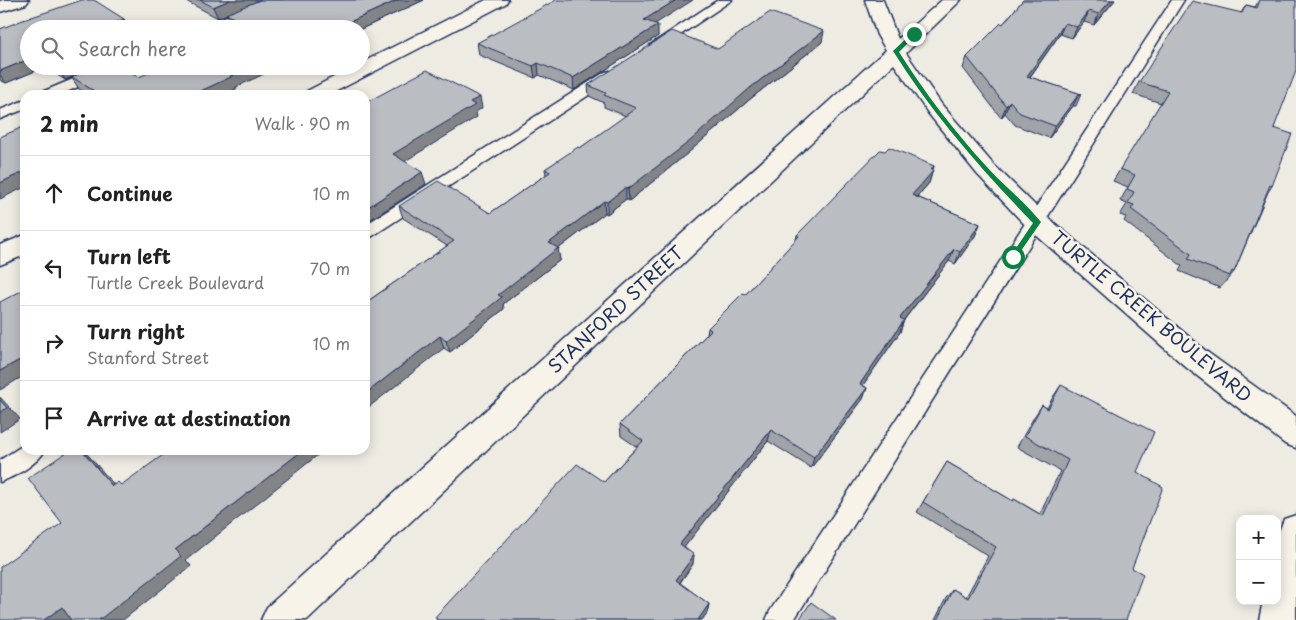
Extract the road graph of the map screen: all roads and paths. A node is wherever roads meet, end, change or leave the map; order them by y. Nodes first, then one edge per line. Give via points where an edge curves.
1 (20, 0) edge
2 (276, 0) edge
3 (499, 0) edge
4 (726, 0) edge
5 (874, 0) edge
6 (952, 0) edge
7 (1178, 0) edge
8 (0, 7) edge
9 (228, 20) edge
10 (896, 51) junction
11 (644, 53) edge
12 (370, 66) edge
13 (620, 69) edge
14 (95, 75) edge
15 (353, 75) edge
16 (59, 90) edge
17 (324, 90) edge
18 (20, 106) edge
19 (0, 114) edge
20 (1037, 222) junction
21 (370, 230) edge
22 (20, 246) edge
23 (0, 256) edge
24 (1296, 434) edge
25 (26, 455) edge
26 (0, 472) edge
27 (1296, 531) edge
28 (280, 620) edge
29 (779, 620) edge
30 (1278, 620) edge

1 - 8 street
2 - 9 lane
3 - 12 street
4 - 11 lane
5 - 10 street, TURTLE CREEK BOULEVARD via 886,35
6 - 10 street, STANFORD STREET
7 - 20 lane
10 - 20 street, TURTLE CREEK BOULEVARD via 935,110 985,169
10 - 28 street, STANFORD STREET
13 - 21 lane
14 - 16 lane
15 - 17 street
18 - 19 lane
20 - 24 street, TURTLE CREEK BOULEVARD via 1197,360
20 - 29 lane
22 - 23 street
25 - 26 lane
27 - 30 street

